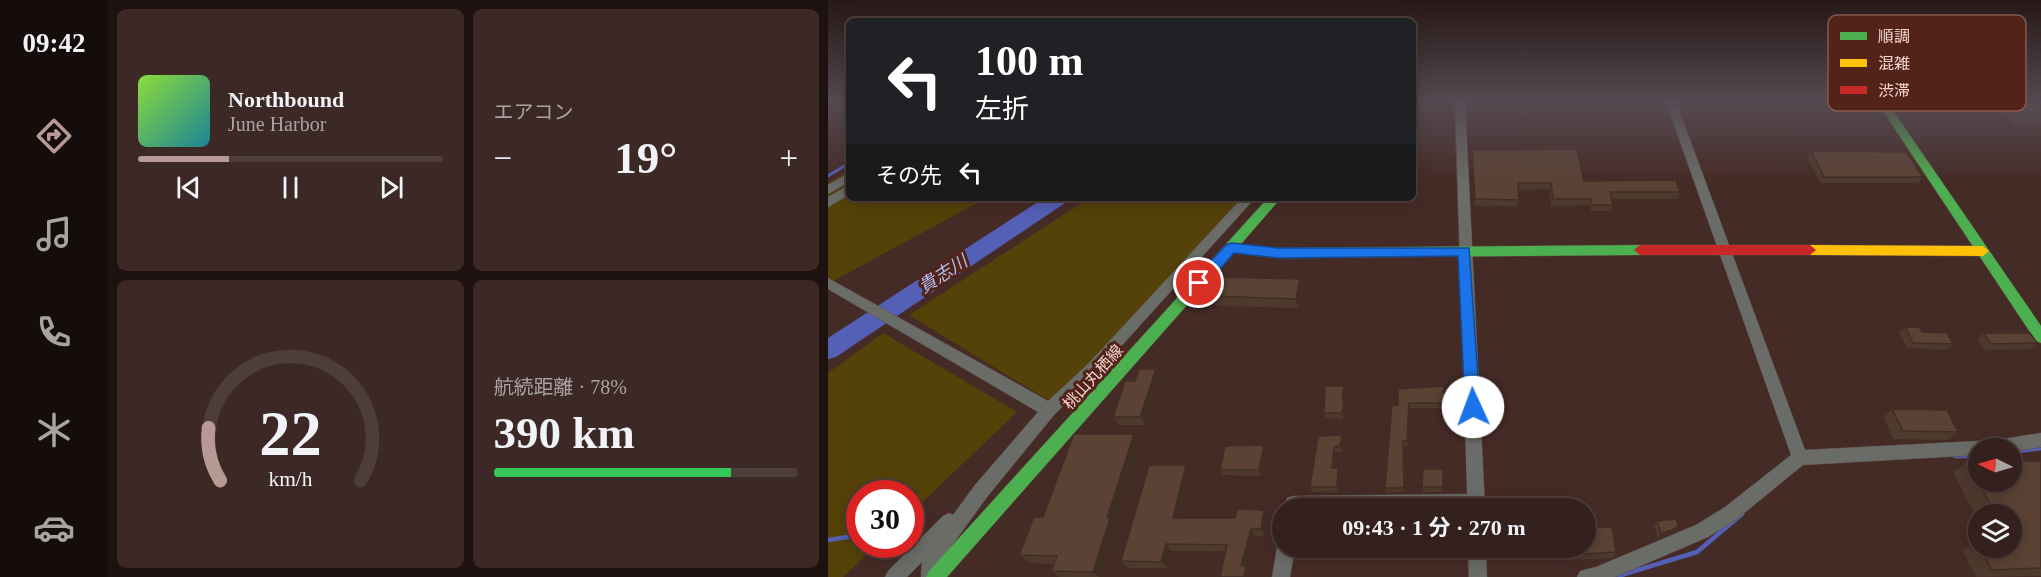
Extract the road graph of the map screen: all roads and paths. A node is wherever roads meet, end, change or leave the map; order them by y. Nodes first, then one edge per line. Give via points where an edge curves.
1 (1462, 129) edge
2 (1680, 129) edge
3 (1900, 129) edge
4 (846, 179) edge
5 (828, 190) edge
6 (846, 191) edge
7 (1247, 201) edge
8 (1272, 201) edge
9 (828, 203) edge
10 (1231, 248) junction
11 (1723, 250) junction
12 (1465, 251) junction
13 (1983, 251) junction
14 (828, 283) edge
15 (2041, 337) edge
16 (1049, 410) junction
17 (2041, 440) edge
18 (1800, 458) junction
19 (981, 491) junction
20 (1476, 498) edge
21 (1284, 558) edge
22 (1477, 558) edge
23 (894, 577) edge
24 (930, 577) edge
25 (934, 577) edge
26 (1281, 577) edge
27 (1478, 577) edge
28 (1587, 577) edge

1 - 12 street
2 - 11 street
3 - 13 street
4 - 5 street
6 - 9 street
7 - 16 street via 1101,360
8 - 10 street, 桃山丸栖線
10 - 12 street via 1278,253
10 - 25 street, 桃山丸栖線
11 - 12 street
11 - 13 street
11 - 18 street
12 - 20 street
13 - 15 street
14 - 16 street
16 - 19 street
17 - 18 street via 1997,447
18 - 28 street via 1702,531
19 - 23 street
19 - 24 street via 931,559
21 - 26 street
22 - 27 street

